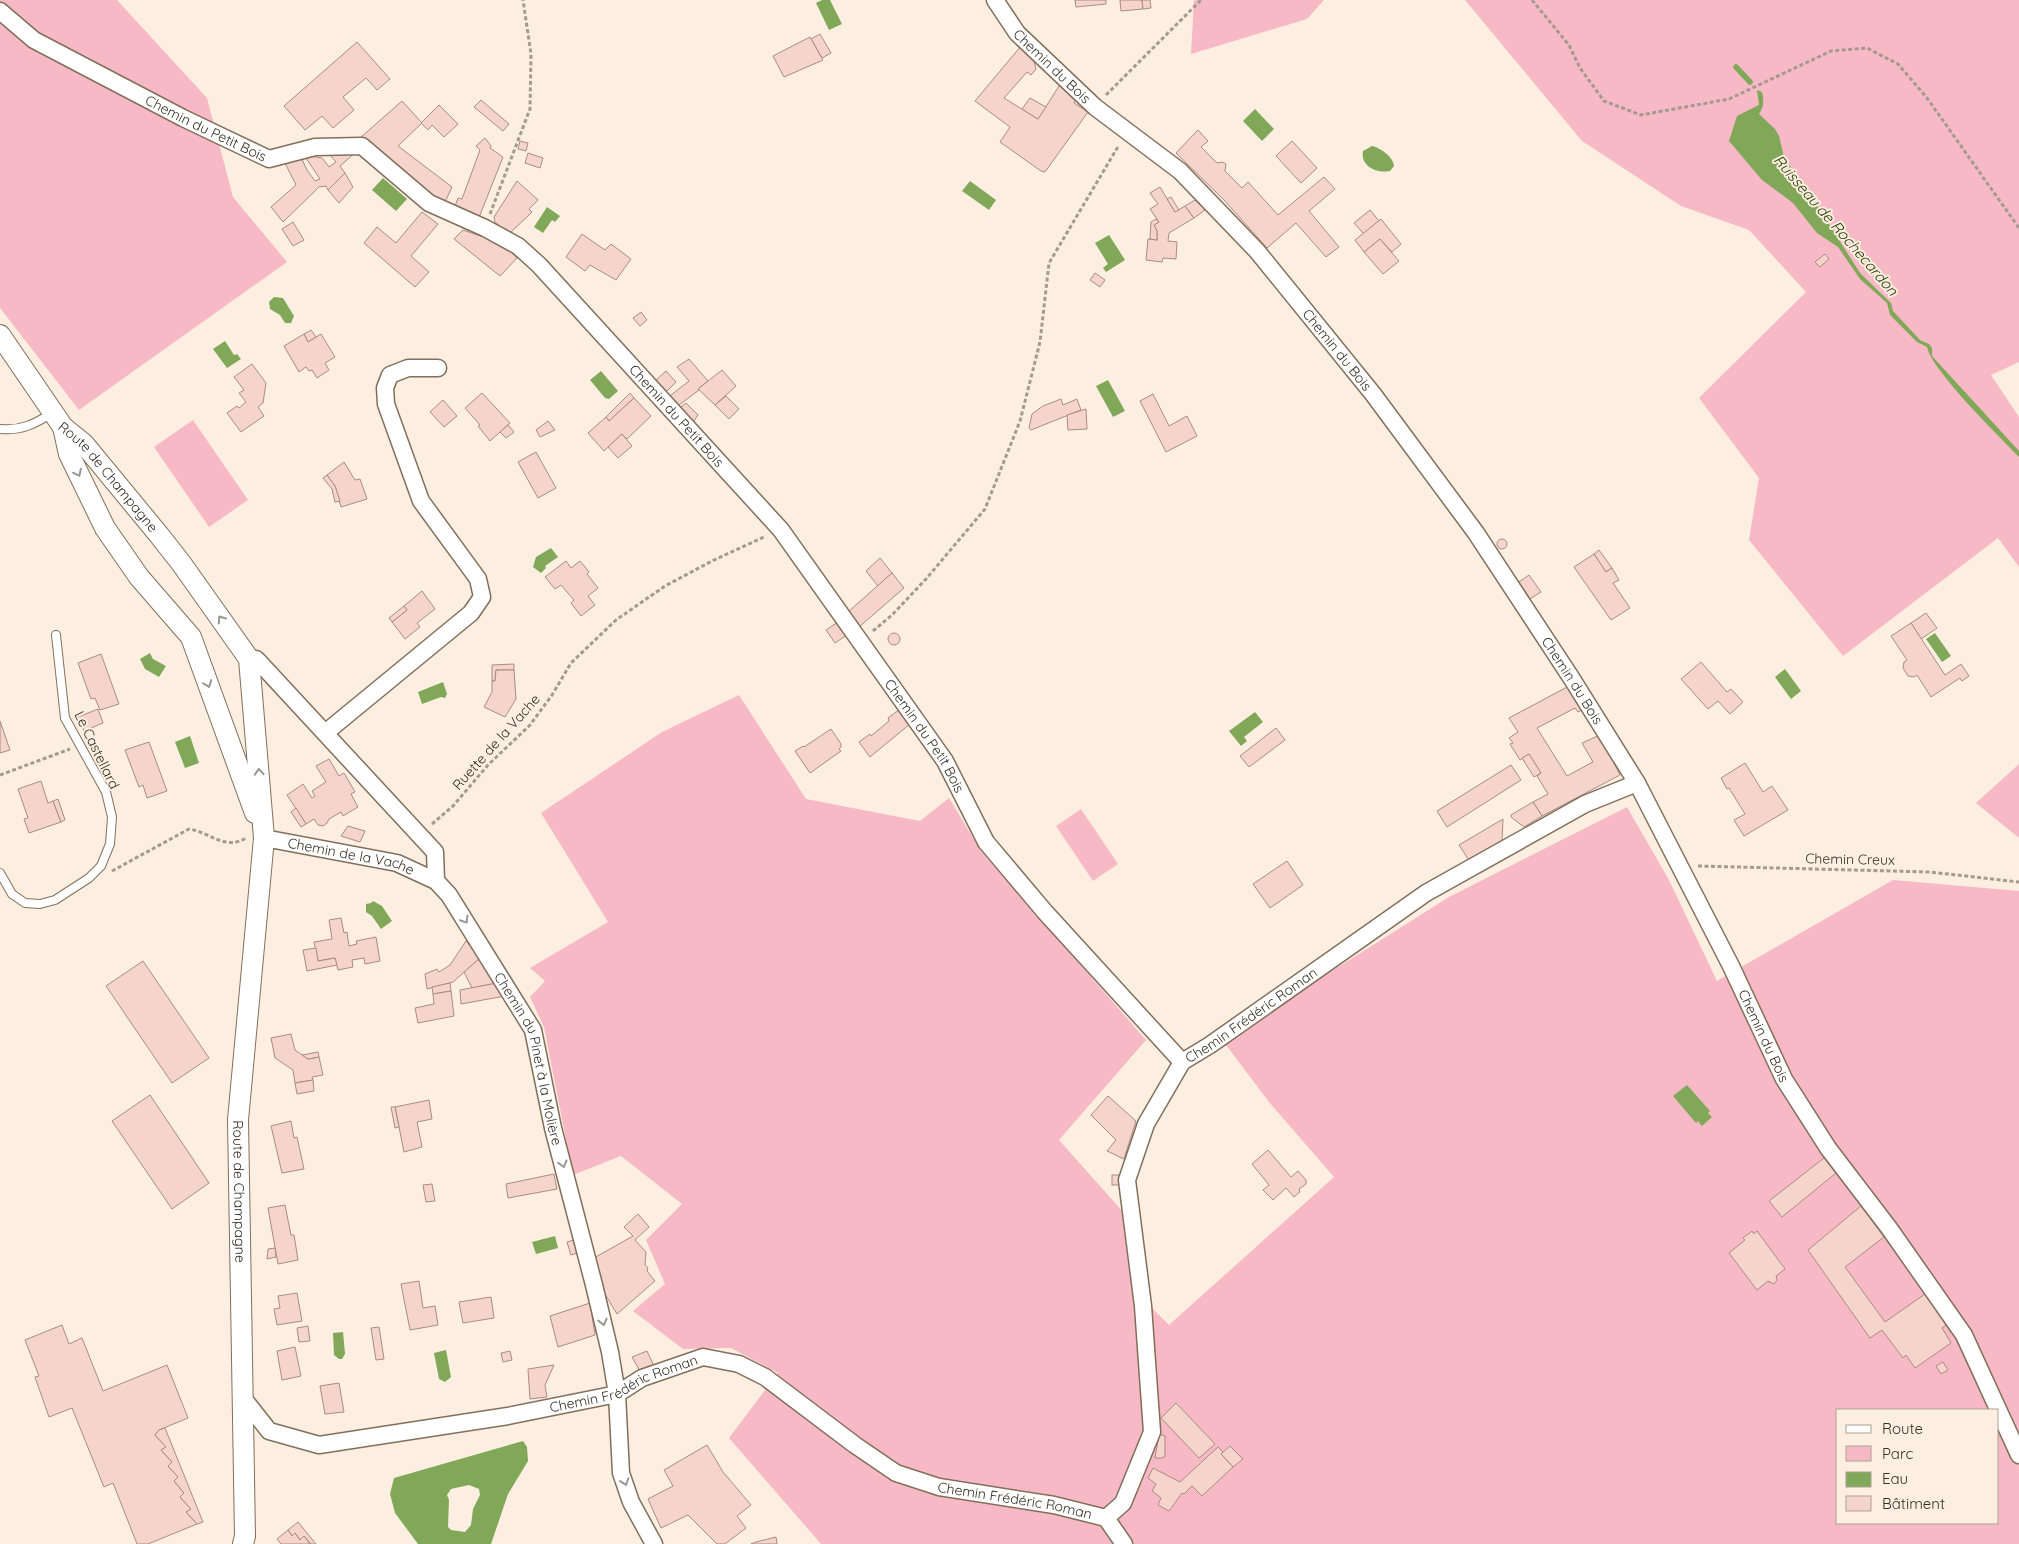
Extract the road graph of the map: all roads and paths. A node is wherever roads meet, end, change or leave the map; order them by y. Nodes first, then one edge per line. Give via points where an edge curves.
1 (523, 0) edge
2 (995, 0) edge
3 (1201, 0) edge
4 (1532, 0) edge
5 (0, 11) edge
6 (1095, 106) junction
7 (1127, 132) junction
8 (485, 228) junction
9 (2019, 228) edge
10 (0, 335) edge
11 (438, 368) dead end
12 (58, 419) junction
13 (0, 429) edge
14 (781, 530) junction
15 (56, 635) dead end
16 (859, 643) junction
17 (249, 659) junction
18 (325, 733) junction
19 (80, 745) junction
20 (0, 775) edge
21 (1637, 783) junction
22 (420, 835) junction
23 (257, 836) junction
24 (1680, 866) junction
25 (95, 872) junction
26 (0, 873) edge
27 (436, 881) junction
28 (2019, 882) edge
29 (1182, 1062) junction
30 (617, 1394) junction
31 (243, 1398) junction
32 (1998, 1409) edge
33 (1999, 1411) edge
34 (2019, 1455) edge
35 (1106, 1518) junction
36 (243, 1544) edge
37 (654, 1544) edge
38 (1124, 1544) edge

1 - 8 path via 531,54 530,108
2 - 6 street, Chemin du Bois via 1017,33
3 - 6 path
4 - 9 path via 1568,45 1604,101 1641,115 1729,99 1831,51 1868,48 1898,64 1927,98
5 - 8 street, Chemin du Petit Bois via 34,40 182,118 269,159 315,147 362,146 429,203
6 - 7 street, Chemin du Bois
7 - 16 path via 1049,263 1040,342 1020,421 985,509 913,594
7 - 21 street, Chemin du Bois via 1180,171 1256,250 1373,394 1476,532
8 - 14 street, Chemin du Petit Bois via 518,246 539,265
10 - 12 street
11 - 18 street via 408,368 390,375 385,388 386,404 421,502 478,579 482,597 471,613
12 - 13 lane via 13,430
17 -> 12 street, Route de Champagne via 159,535 84,444
12 -> 23 street, Route de Champagne via 69,454 105,528 139,577 191,637 228,736
14 - 16 street, Chemin du Petit Bois
14 - 22 path, Ruette de la Vache via 688,573 616,620 571,663 530,725 488,765 454,806
15 - 19 lane, Le Castellard via 65,718
16 - 29 street, Chemin du Petit Bois via 945,761 986,842 1045,912
17 - 18 street via 256,659
23 -> 17 street, Route de Champagne
18 - 22 street
19 - 20 path
19 - 25 lane, Le Castellard via 106,792 112,817 110,844
21 - 24 street, Chemin du Bois
21 - 29 street, Chemin Frédéric Roman via 1585,804 1426,893
22 - 27 street via 436,852
23 - 25 path via 226,843 200,830 189,829 102,877
23 - 27 street, Chemin de la Vache via 397,864
23 - 31 street, Route de Champagne via 238,1120
24 - 28 path, Chemin Creux via 1930,872
24 - 32 street, Chemin du Bois via 1784,1080 1828,1148 1964,1335
25 - 26 lane, Le Castellard via 55,900 40,904 25,903 12,894
27 -> 30 street, Chemin du Pinet à la Molière via 449,895 533,1030 553,1128 610,1352
29 - 35 street, Chemin Frédéric Roman via 1146,1124 1128,1180 1143,1306 1152,1432 1123,1504
30 - 31 street, Chemin Frédéric Roman via 508,1416 320,1445 269,1431
30 - 35 street, Chemin Frédéric Roman via 642,1378 703,1357 739,1364 765,1377 896,1473 939,1487 1054,1505
30 -> 37 street, Chemin du Pinet à la Molière via 622,1473 631,1502
31 - 36 street, Route de Champagne
33 - 34 street, Chemin du Bois
35 - 38 street

